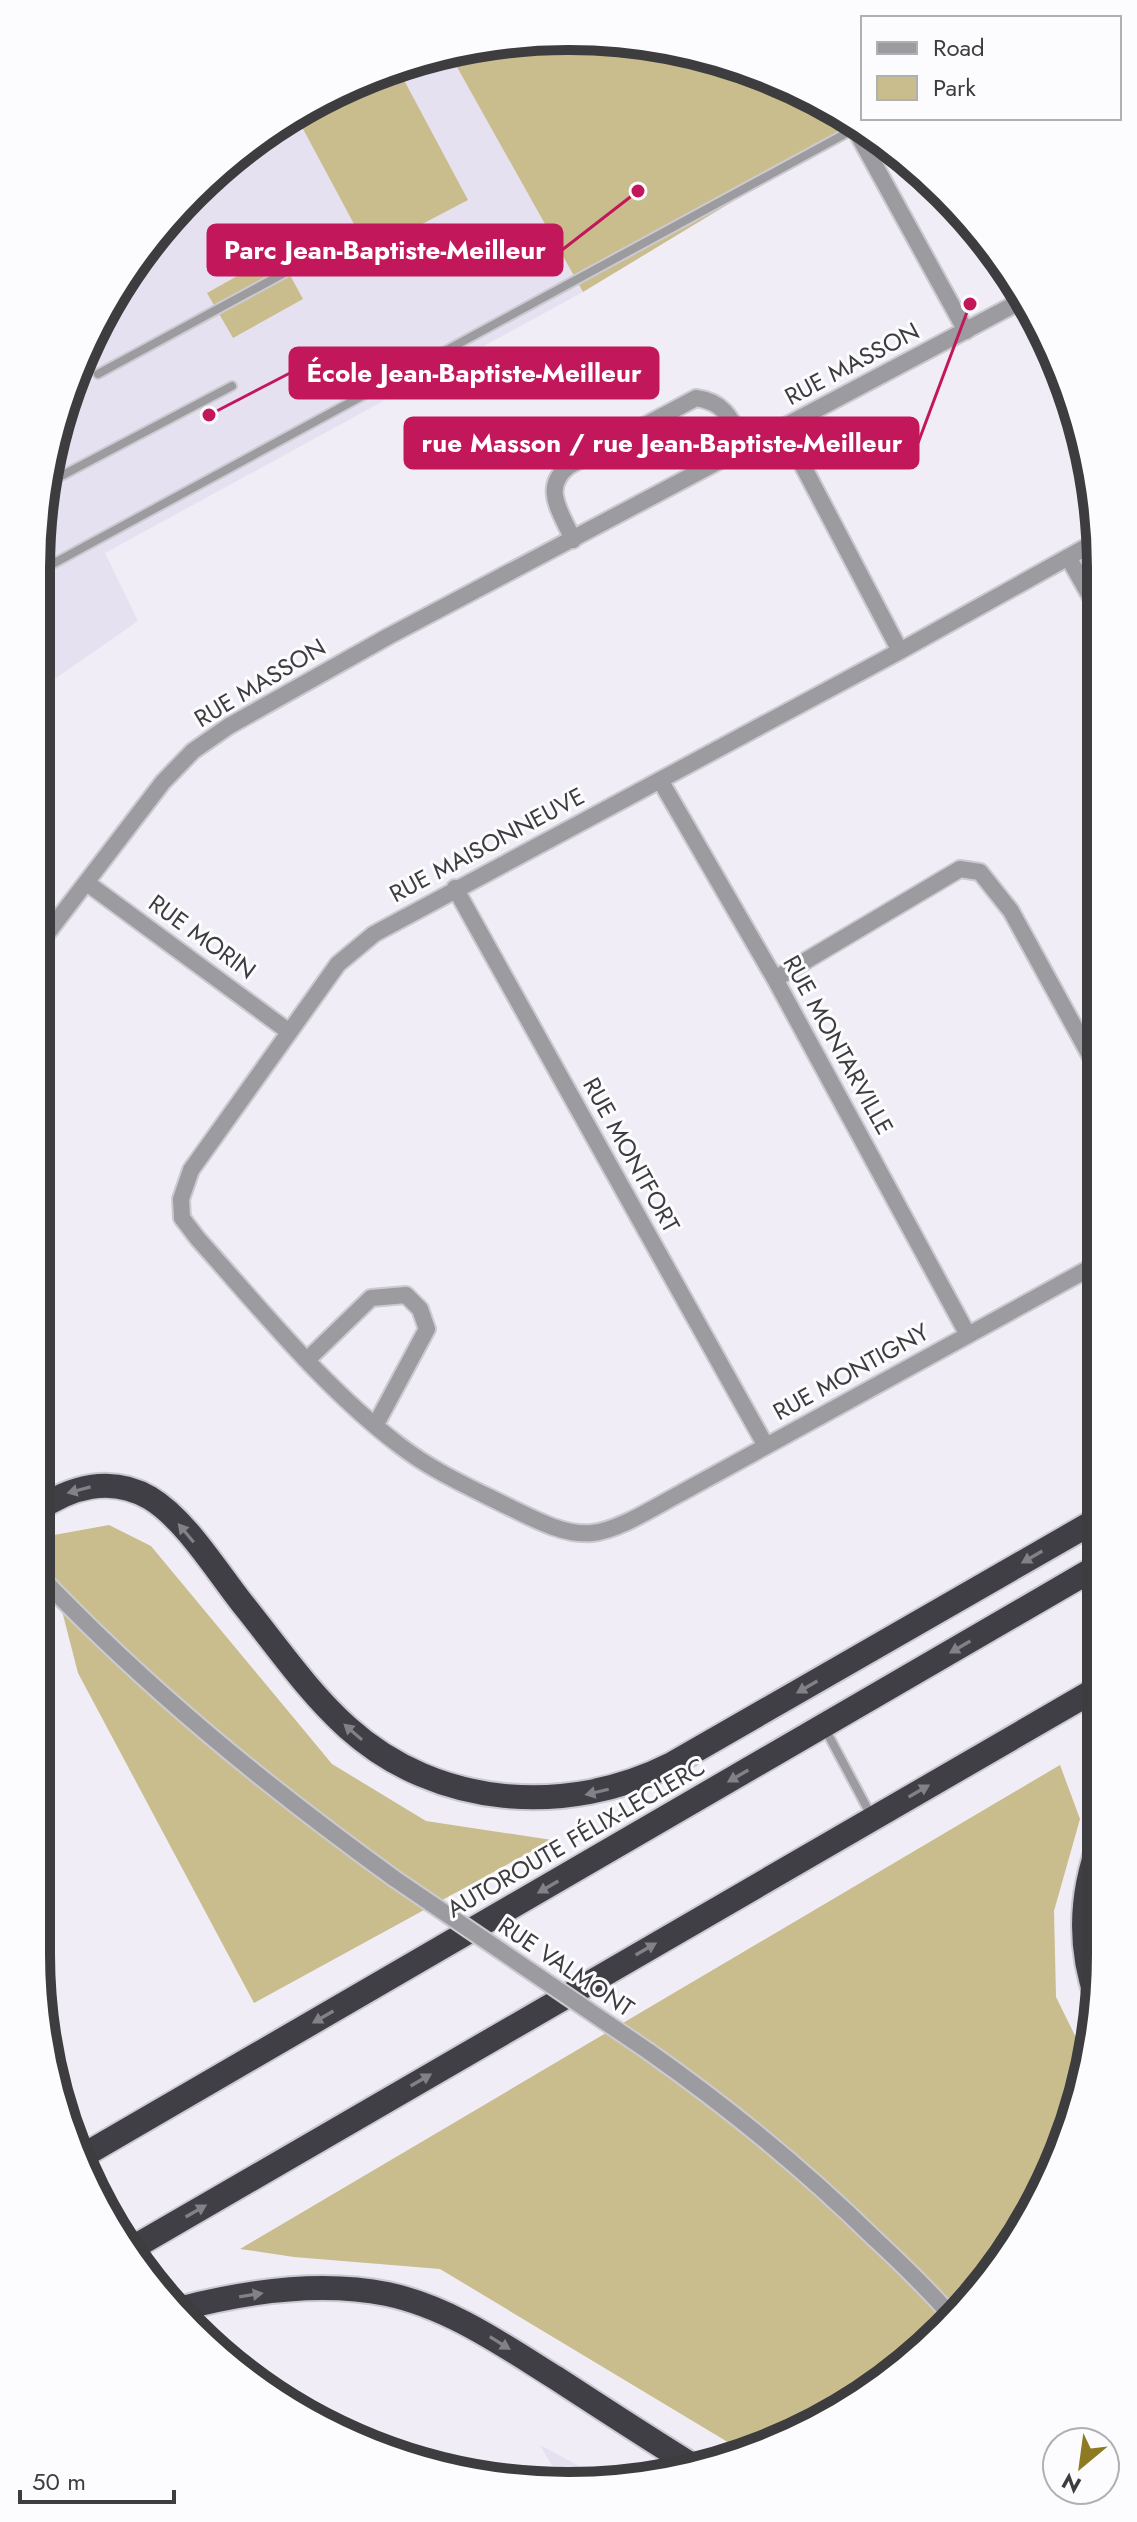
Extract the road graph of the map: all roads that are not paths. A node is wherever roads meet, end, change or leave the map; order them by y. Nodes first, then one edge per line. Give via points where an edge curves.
1 (846, 130) edge
2 (864, 143) edge
3 (334, 246) dead end
4 (1015, 304) edge
5 (966, 331) junction
6 (98, 374) dead end
7 (232, 386) dead end
8 (783, 428) junction
9 (745, 446) junction
10 (58, 478) edge
11 (573, 540) junction
12 (1086, 547) edge
13 (1068, 557) junction
14 (50, 565) edge
15 (1087, 590) edge
16 (900, 651) junction
17 (660, 780) junction
18 (87, 883) junction
19 (455, 888) junction
20 (50, 930) edge
21 (775, 979) junction
22 (288, 1031) junction
23 (1087, 1050) edge
24 (1087, 1270) edge
25 (968, 1335) junction
26 (307, 1360) junction
27 (375, 1426) junction
28 (766, 1446) junction
29 (50, 1501) edge
30 (626, 1522) joint
31 (1087, 1525) edge
32 (1087, 1573) edge
33 (50, 1587) edge
34 (1087, 1694) edge
35 (823, 1726) junction
36 (872, 1818) junction
37 (1087, 1893) edge
38 (1087, 1957) edge
39 (89, 2152) edge
40 (139, 2244) edge
41 (190, 2307) edge
42 (945, 2309) edge
43 (682, 2459) edge

1 - 14 lane
2 - 5 street
3 - 6 lane
4 - 5 street, RUE MASSON
5 - 8 street, RUE MASSON
7 - 10 lane
8 - 9 street, RUE MASSON
8 - 16 street
9 - 11 street, RUE MASSON
9 - 11 street via 729,415 714,401 696,398 569,466 558,474 554,496
11 - 18 street, RUE MASSON via 375,643 193,751
12 - 13 street, RUE MAISONNEUVE
13 - 15 street
13 - 16 street, RUE MAISONNEUVE
16 - 17 street, RUE MAISONNEUVE
17 - 19 street, RUE MAISONNEUVE
17 - 21 street, RUE MONTARVILLE
18 - 20 street, RUE MASSON
18 - 22 street, RUE MORIN
19 - 22 street, RUE MAISONNEUVE via 355,947
19 - 28 street, RUE MONTFORT
21 - 23 street via 960,869 980,872 1011,911
21 - 25 street, RUE MONTARVILLE
22 - 26 street, RUE MAISONNEUVE via 191,1170 181,1199 182,1218
24 - 25 street, RUE MONTIGNY
25 - 28 street, RUE MONTIGNY
26 - 27 street, RUE MAISONNEUVE
26 - 27 street via 371,1298 406,1295 420,1309 427,1329
27 - 30 street, RUE MAISONNEUVE via 451,1478 529,1517 592,1533
28 - 30 street, RUE MONTIGNY
31 -> 29 highway via 672,1764 616,1787 540,1799 441,1783 365,1742 320,1700 186,1533 152,1499 126,1488 91,1486
32 -> 35 highway, AUTOROUTE FÉLIX-LECLERC
33 - 42 street, RUE VALMONT, bridge via 181,1713 289,1801 704,2091 800,2168
36 -> 34 highway
35 - 36 lane
35 -> 39 highway, AUTOROUTE FÉLIX-LECLERC
40 -> 36 highway
37 - 38 highway
41 -> 43 highway via 307,2289 357,2289 403,2297 490,2337

